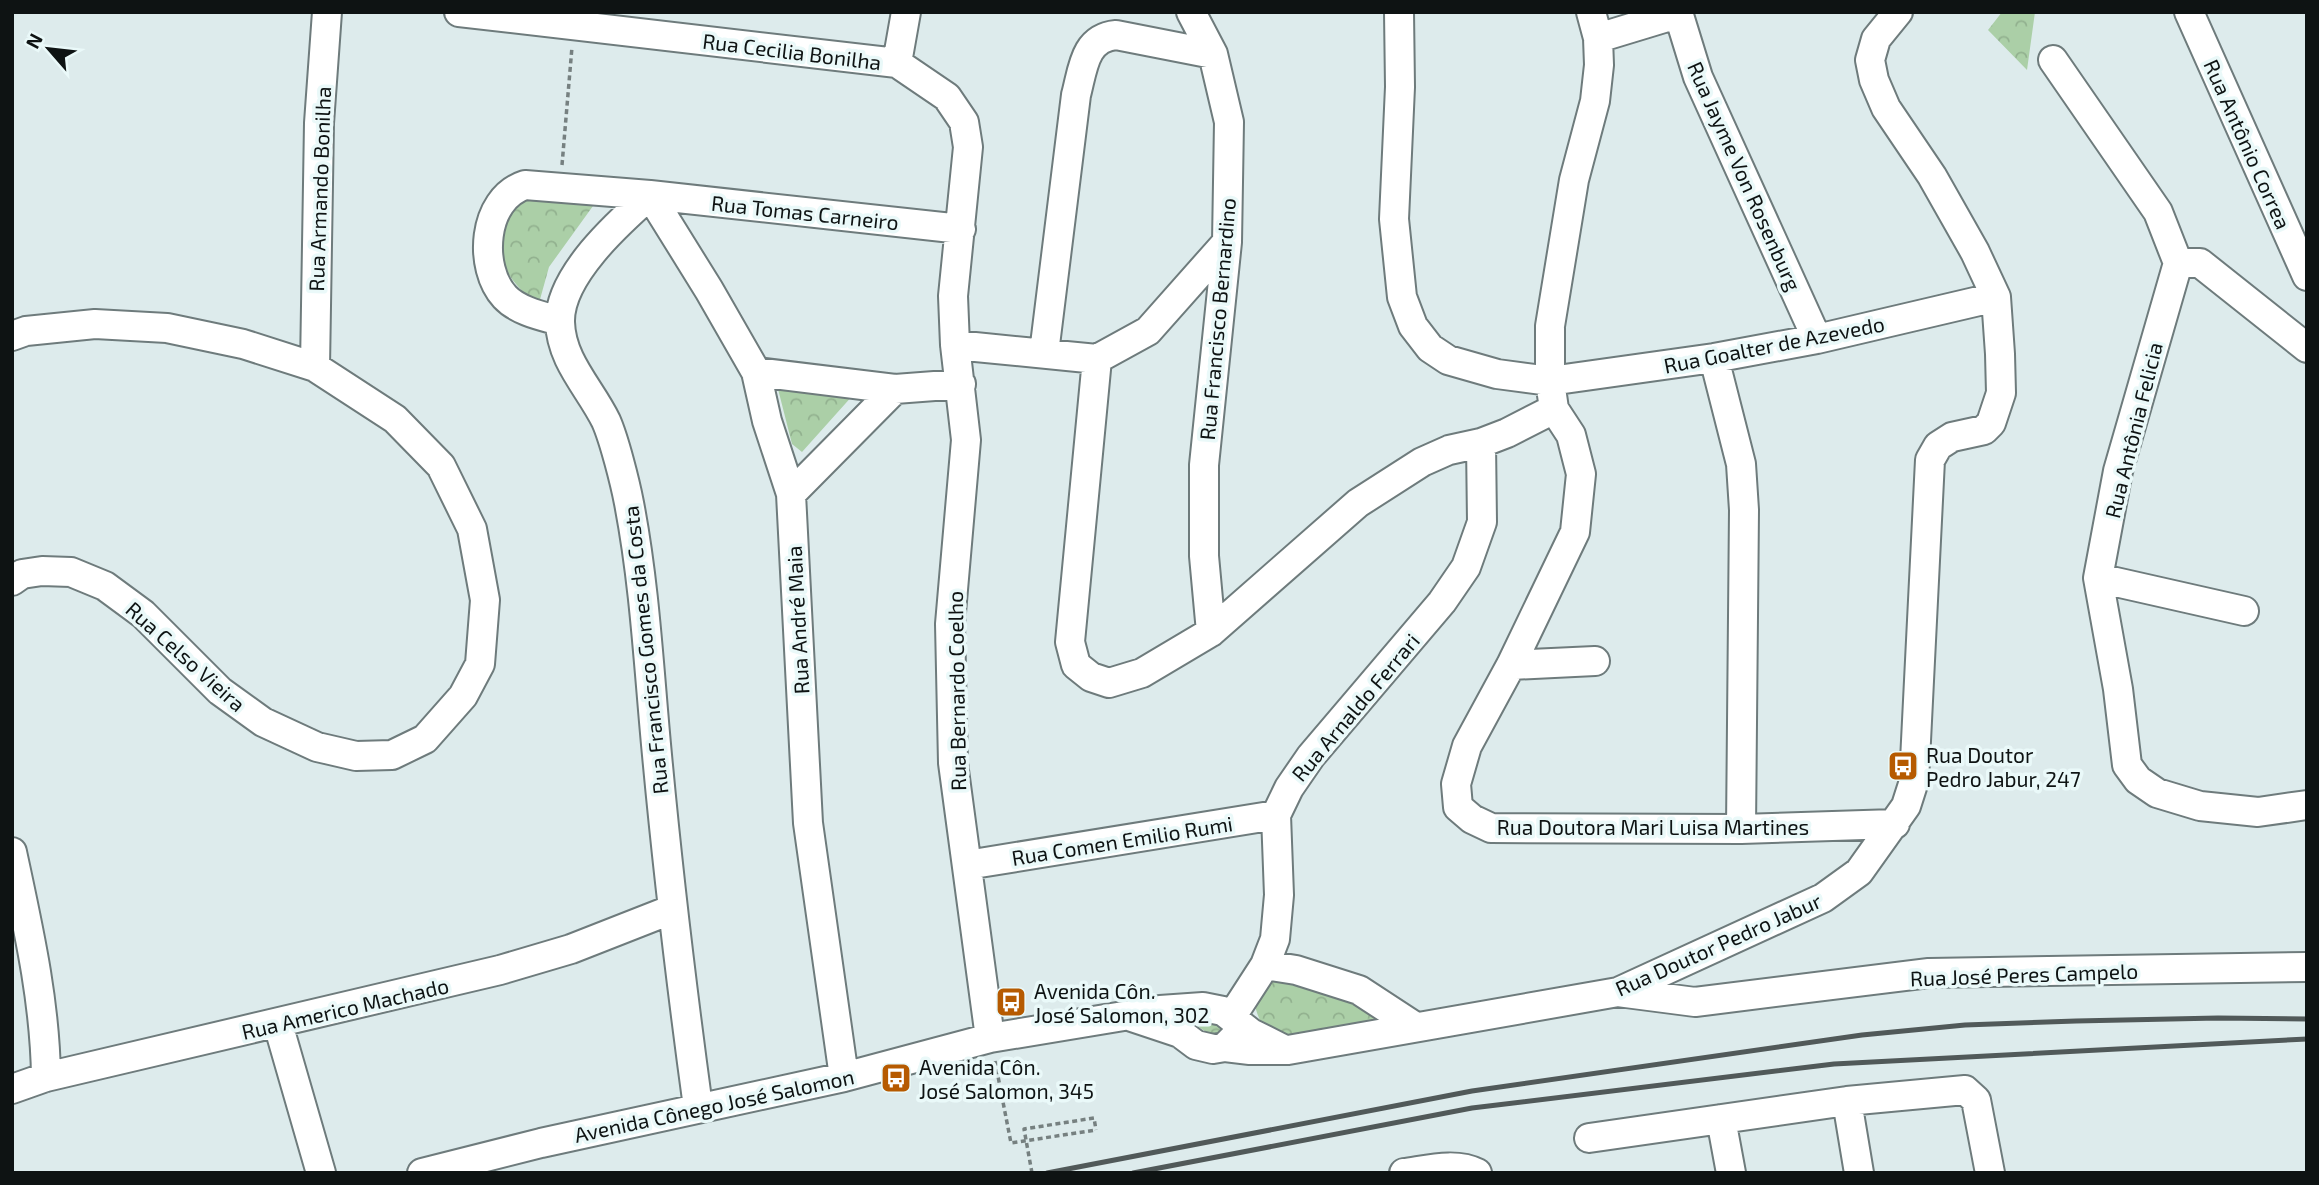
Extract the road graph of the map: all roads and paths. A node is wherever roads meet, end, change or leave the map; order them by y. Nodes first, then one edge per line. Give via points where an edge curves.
1 (327, 12) edge
2 (459, 12) edge
3 (906, 12) edge
4 (1191, 12) edge
5 (1399, 12) edge
6 (1898, 12) edge
7 (2189, 12) edge
8 (1678, 13) edge
9 (1594, 25) edge
10 (573, 26) junction
11 (1213, 54) junction
12 (2053, 60) dead end
13 (897, 63) junction
14 (560, 188) junction
15 (650, 195) junction
16 (961, 229) junction
17 (1227, 242) junction
18 (2178, 263) junction
19 (2307, 276) edge
20 (1996, 297) junction
21 (560, 321) junction
22 (12, 336) edge
23 (1817, 339) junction
24 (955, 345) junction
25 (2307, 348) edge
26 (1044, 353) junction
27 (1714, 358) junction
28 (1097, 359) junction
29 (315, 367) junction
30 (756, 372) junction
31 (1550, 381) junction
32 (961, 384) junction
33 (895, 389) junction
34 (1554, 409) junction
35 (1480, 443) junction
36 (790, 494) junction
37 (15, 569) edge
38 (2098, 578) junction
39 (2244, 611) dead end
40 (1211, 632) junction
41 (1595, 661) dead end
42 (1511, 664) junction
43 (2307, 805) edge
44 (1276, 815) junction
45 (1895, 824) junction
46 (1741, 829) junction
47 (12, 852) edge
48 (967, 865) junction
49 (673, 909) junction
50 (1265, 965) junction
51 (2307, 967) edge
52 (1618, 992) junction
53 (1193, 1008) junction
54 (1129, 1017) junction
55 (1235, 1019) junction
56 (278, 1024) junction
57 (1414, 1026) junction
58 (1181, 1033) junction
59 (990, 1038) junction
60 (1225, 1047) junction
61 (1288, 1050) junction
62 (46, 1077) junction
63 (844, 1077) junction
64 (12, 1089) edge
65 (1847, 1101) junction
66 (698, 1107) junction
67 (1721, 1119) junction
68 (1589, 1138) dead end
69 (321, 1173) edge
70 (422, 1173) edge
71 (1032, 1173) edge
72 (1404, 1173) edge
73 (1477, 1173) edge
74 (1731, 1173) edge
75 (1859, 1173) edge
76 (1990, 1173) edge

1 - 29 street, Rua Armando Bonilha via 319,123
2 - 10 street, Rua Cecilia Bonilha
3 - 13 street
4 - 11 street, Rua Francisco Bernardino
5 - 31 street, Rua Goalter de Azevedo via 1394,219 1402,297 1413,327 1430,348 1448,360 1497,374
6 - 20 street via 1877,39 1870,60 1874,80 1886,108 1975,252
7 - 19 street, Rua Antônio Correa
8 - 9 street
8 - 23 street, Rua Jayme Von Rosenburg via 1699,77
9 - 31 street, Rua Doutora Mari Luisa Martines via 1599,65 1595,101 1574,180 1550,326
10 - 13 street, Rua Cecilia Bonilha
10 - 14 path
11 - 17 street, Rua Francisco Bernardino via 1229,122
11 - 26 street via 1116,35 1095,43 1087,55 1076,95
12 - 18 street via 2158,212
13 - 16 street, Rua Cecilia Bonilha via 947,97 964,122 968,147
14 - 15 street, Rua Tomas Carneiro
14 - 21 street, Rua Tomas Carneiro via 516,188 494,216 489,237 490,267 507,300
15 - 16 street, Rua Tomas Carneiro
15 - 21 street via 587,260 562,304
15 - 30 street, Rua André Maia
16 - 24 street, Rua Cecilia Bonilha via 953,296
17 - 28 street via 1148,331
17 - 40 street, Rua Francisco Bernardino via 1204,465 1204,556
18 - 25 street via 2200,263
18 - 38 street, Rua Antônia Felicia via 2118,471
20 - 23 street, Rua Goalter de Azevedo
20 - 45 street, Rua Doutor Pedro Jabur via 2001,393 1991,423 1984,430 1952,437 1938,446 1930,460 1914,781
21 - 49 street, Rua Francisco Gomes da Costa via 571,363 607,422 629,500 642,588
22 - 29 street, Rua Celso Vieira via 95,324 167,328 243,344
23 - 27 street, Rua Goalter de Azevedo
24 - 26 street
24 - 32 street, Rua Cecilia Bonilha
26 - 28 street
27 - 31 street, Rua Goalter de Azevedo
27 - 46 street via 1741,464 1744,510
28 - 40 street via 1070,642 1076,665 1109,683 1142,673
29 - 37 street, Rua Celso Vieira via 395,419 441,466 472,529 485,600 480,664 463,696 425,739 392,755 356,756 317,747 263,722 220,691 143,614 105,586 72,572
30 - 33 street
30 - 36 street, Rua André Maia
31 - 34 street, Rua Doutora Mari Luisa Martines
32 - 33 street
32 - 48 street, Rua Bernardo Coelho via 966,440 950,624 953,763
33 - 36 street
34 - 35 street
34 - 42 street, Rua Doutora Mari Luisa Martines via 1571,435 1581,474 1575,532
35 - 40 street via 1422,461 1358,503
35 - 44 street, Rua Arnaldo Ferrari via 1482,522 1466,567 1442,602 1311,756
36 - 63 street, Rua André Maia via 808,823
38 - 39 street
38 - 43 street, Rua Antônia Felicia via 2127,765 2138,780 2157,793 2200,806 2258,813
41 - 42 street
42 - 46 street, Rua Doutora Mari Luisa Martines via 1467,746 1456,784 1458,807 1472,819 1491,828
44 - 48 street, Rua Comen Emilio Rumi
44 - 50 street, Rua Arnaldo Ferrari via 1279,895 1275,939
45 - 46 street, Rua Doutora Mari Luisa Martines
45 - 52 street, Rua Doutor Pedro Jabur via 1859,872 1823,898
47 - 62 street via 39,983
48 - 59 street, Rua Bernardo Coelho
49 - 56 street, Rua Americo Machado via 500,970
49 - 66 street, Rua Francisco Gomes da Costa
50 - 55 street, Rua Arnaldo Ferrari
50 - 57 street via 1359,990
51 - 52 street, Rua José Peres Campelo via 1929,973 1695,1002
52 - 57 street, Rua Doutor Pedro Jabur
53 - 54 street, Avenida Cônego José Salomon
53 - 55 street via 1211,1008
53 - 58 street via 1182,1021
54 - 58 street, Avenida Cônego José Salomon
54 - 59 street, Avenida Cônego José Salomon
55 - 60 street via 1238,1034
55 - 61 street via 1264,1041
56 - 62 street, Rua Americo Machado
56 - 69 street
57 - 61 street, Rua Doutor Pedro Jabur
58 - 60 street via 1196,1045
59 - 63 street, Avenida Cônego José Salomon
59 - 71 path, bridge via 1011,1143 1096,1130 1094,1118 1024,1129
60 - 61 street, Rua Doutor Pedro Jabur
62 - 64 street, Rua Americo Machado
63 - 66 street, Avenida Cônego José Salomon
65 - 67 street
65 - 75 street
65 - 76 street via 1965,1090 1976,1100
66 - 70 street, Avenida Cônego José Salomon
67 - 68 street
67 - 74 street
72 - 73 street via 1444,1167

